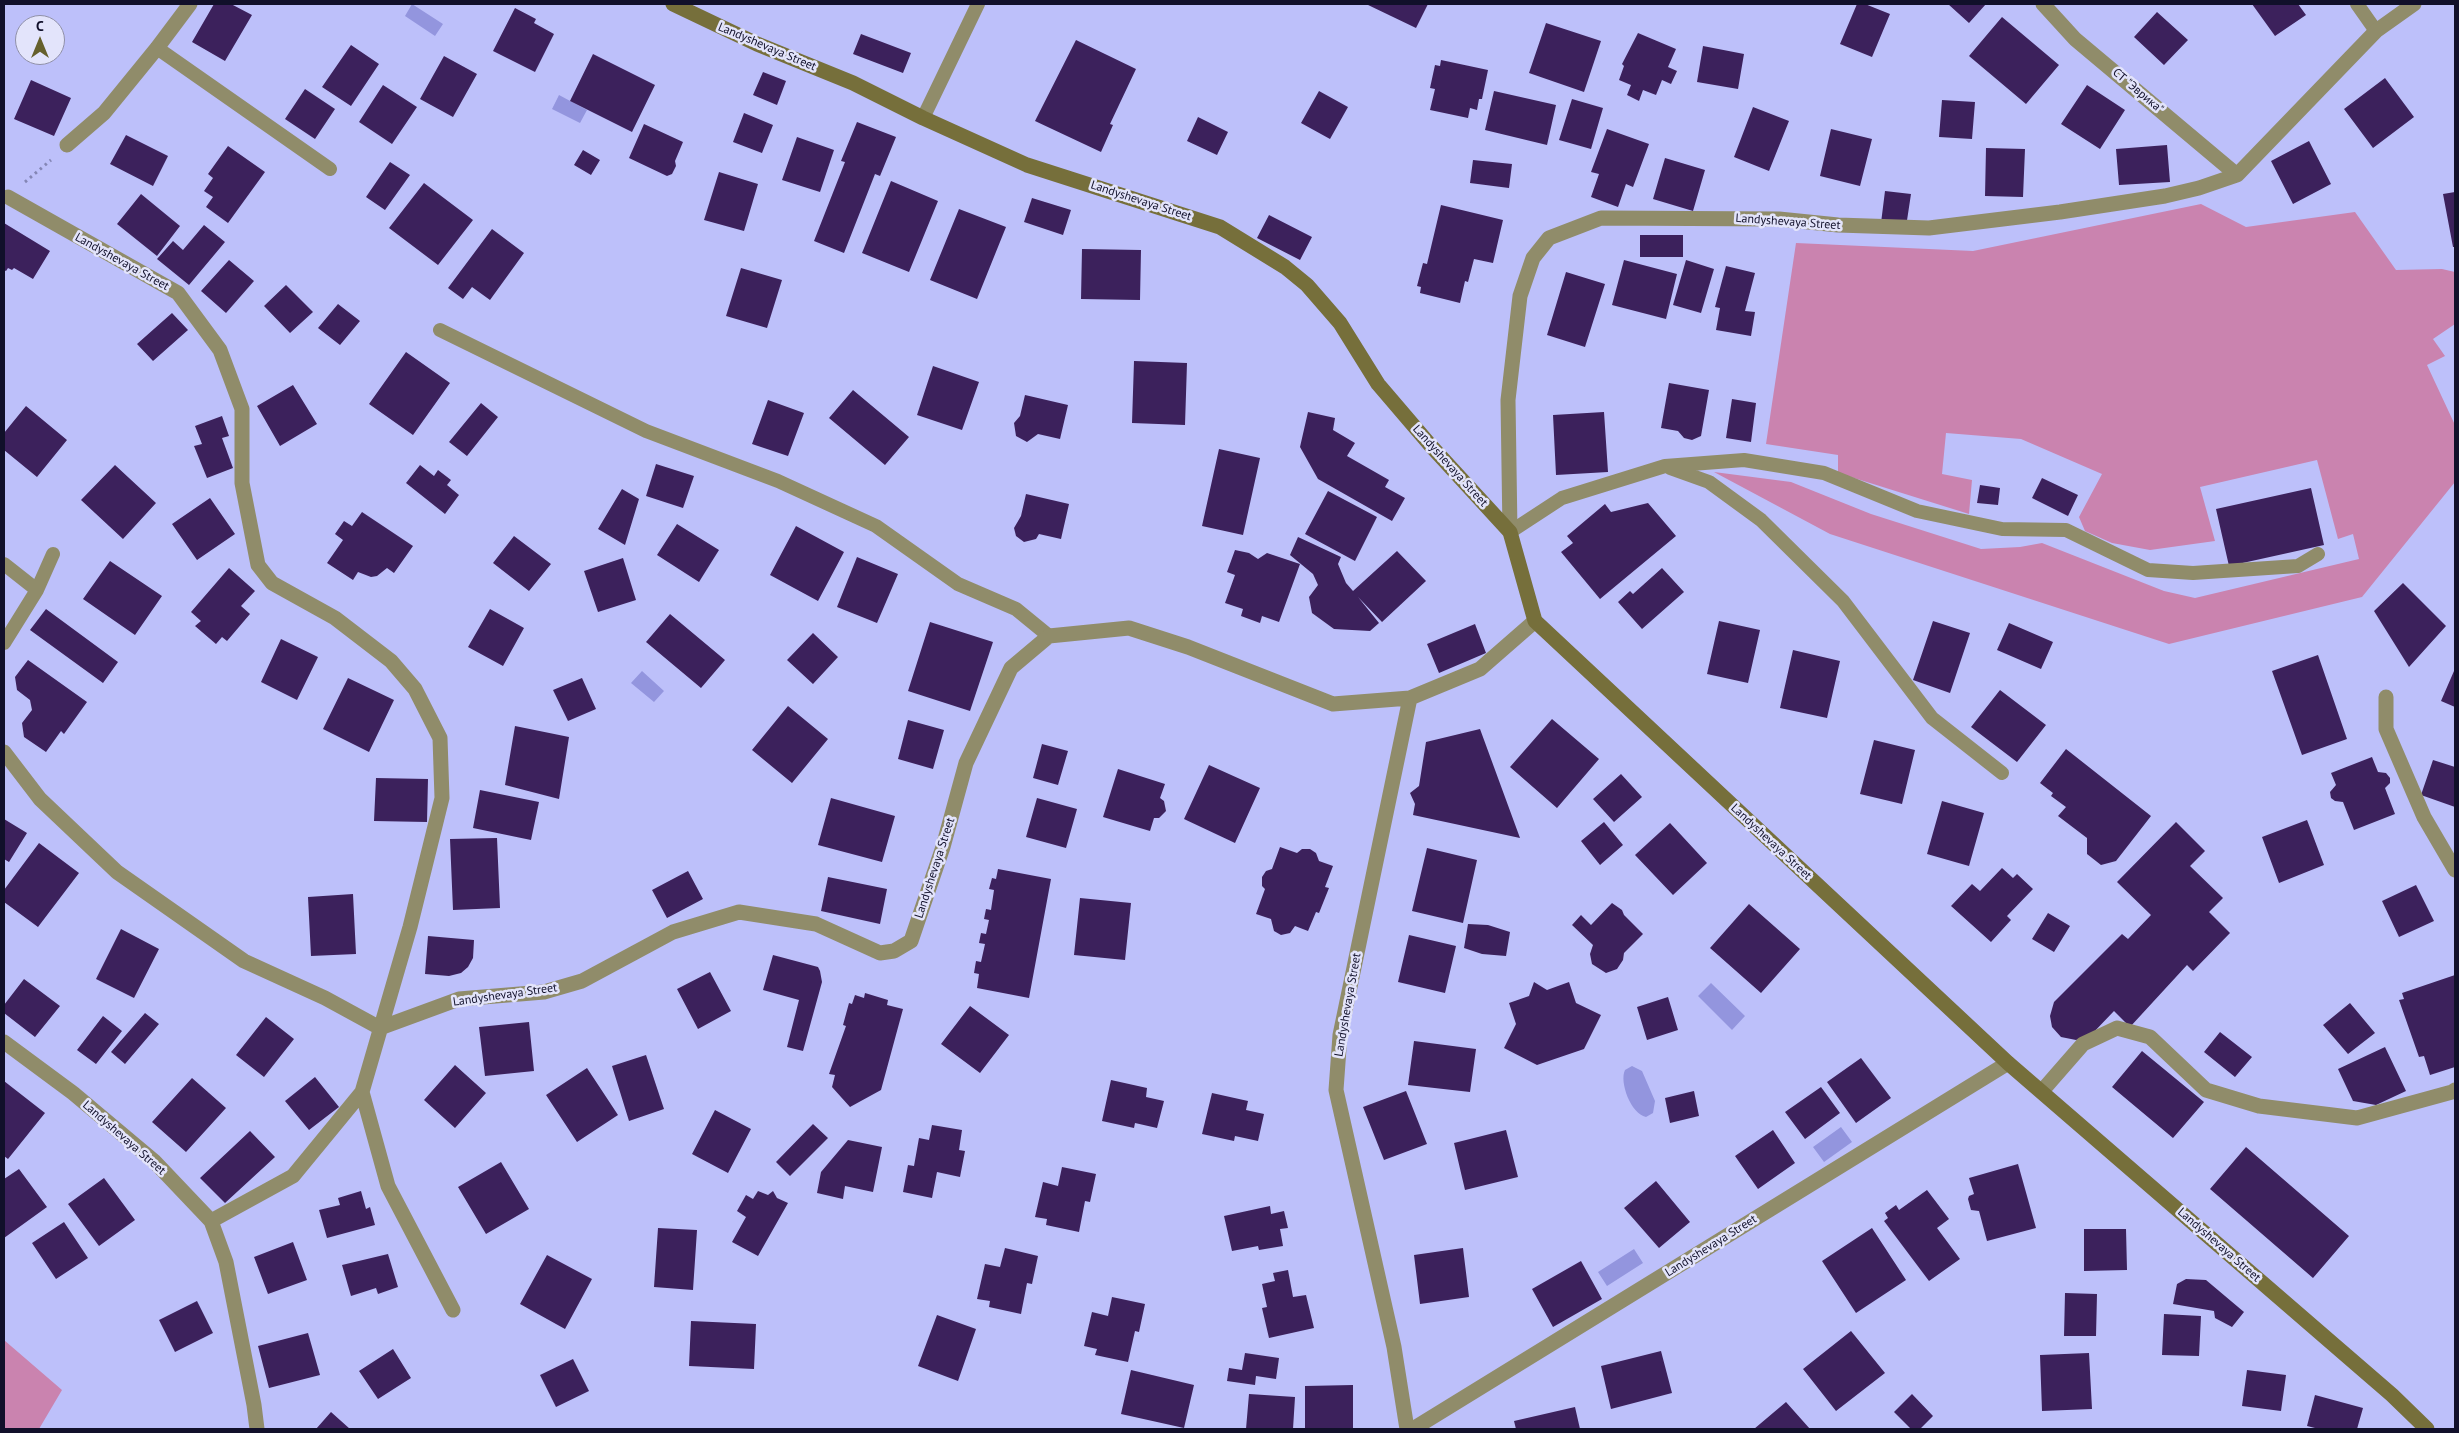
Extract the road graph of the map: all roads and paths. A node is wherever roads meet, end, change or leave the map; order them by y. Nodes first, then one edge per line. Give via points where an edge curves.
1 (190, 4) edge
2 (673, 4) edge
3 (978, 4) edge
4 (2043, 4) edge
5 (2357, 4) edge
6 (2414, 4) edge
7 (2376, 31) junction
8 (158, 48) junction
9 (923, 118) junction
10 (67, 145) joint
11 (330, 169) dead end
12 (2237, 175) junction
13 (8, 197) joint
14 (440, 330) dead end
15 (1664, 466) junction
16 (1510, 532) junction
17 (53, 554) dead end
18 (2318, 554) dead end
19 (4, 564) edge
20 (37, 590) junction
21 (1535, 620) junction
22 (1049, 636) junction
23 (4, 643) edge
24 (2386, 697) dead end
25 (1410, 698) junction
26 (4, 752) edge
27 (2002, 773) dead end
28 (2455, 870) edge
29 (380, 1028) junction
30 (4, 1042) edge
31 (2008, 1063) junction
32 (2455, 1090) edge
33 (2042, 1091) junction
34 (362, 1092) junction
35 (211, 1221) junction
36 (453, 1310) dead end
37 (257, 1429) edge
38 (1407, 1429) edge
39 (1413, 1429) edge
40 (2427, 1429) edge

1 - 8 street
2 - 9 street, Landyshevaya Street via 757,44 853,82
3 - 9 lane
4 - 12 street, СТ "Эврика" via 2075,39
5 - 7 lane
6 - 7 street
7 - 12 street
8 - 10 street via 104,112
8 - 11 lane
9 - 16 street, Landyshevaya Street via 1027,165 1220,227 1285,267 1307,285 1340,323 1378,384
10 - 13 path
12 - 16 street, Landyshevaya Street via 2165,196 1929,228 1779,219 1601,218 1549,238 1532,258 1520,296 1508,400
13 - 29 street, Landyshevaya Street via 178,293 220,350 242,409 242,483 258,565 272,582 335,618 391,662 414,689 440,738 442,798 410,927
14 - 22 lane via 646,431 778,481 876,526 958,584 1016,609
15 - 16 lane via 1562,498
15 - 18 lane via 1744,460 1824,473 1917,511 2002,529 2066,530 2148,570 2194,573 2298,566
15 - 27 lane via 1709,482 1761,520 1843,601 1932,718
16 - 21 street, Landyshevaya Street
17 - 20 lane
19 - 20 lane
20 - 23 lane
21 - 25 street via 1480,669
21 - 31 street, Landyshevaya Street
22 - 25 street via 1129,628 1188,647 1332,704
22 - 29 street, Landyshevaya Street via 1011,668 966,763 943,847 911,941 894,951 880,953 816,924 739,912 673,932 582,981 544,992 459,999
24 - 28 street via 2386,729 2424,816
25 - 38 street, Landyshevaya Street via 1340,1035 1336,1090 1394,1347
26 - 29 street via 40,799 117,872 244,961 325,998
29 - 34 street, Landyshevaya Street
30 - 35 street, Landyshevaya Street via 73,1093 154,1161
31 - 33 street, Landyshevaya Street
31 - 39 street, Landyshevaya Street
32 - 33 street via 2357,1118 2259,1106 2206,1090 2150,1037 2117,1028 2083,1044
33 - 40 street, Landyshevaya Street
34 - 35 street via 293,1176
34 - 36 street via 388,1186
35 - 37 street, Landyshevaya Street via 226,1262

